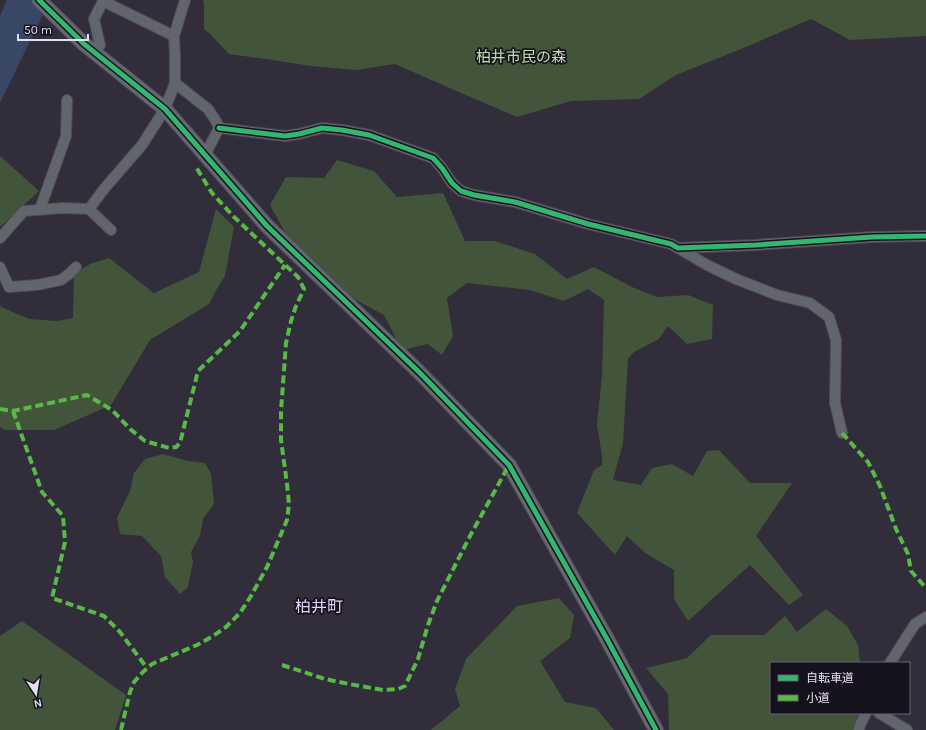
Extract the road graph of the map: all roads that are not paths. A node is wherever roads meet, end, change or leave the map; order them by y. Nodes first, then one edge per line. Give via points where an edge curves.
1 (39, 0) edge
2 (185, 0) edge
3 (174, 36) junction
4 (100, 45) dead end
5 (175, 83) junction
6 (67, 100) dead end
7 (165, 110) junction
8 (219, 128) junction
9 (205, 155) junction
10 (89, 209) junction
11 (40, 210) junction
12 (111, 230) dead end
13 (926, 236) edge
14 (0, 238) edge
15 (678, 248) junction
16 (0, 267) edge
17 (76, 267) dead end
18 (842, 433) dead end
19 (926, 617) edge
20 (891, 662) edge
21 (866, 714) edge
22 (881, 714) edge
23 (656, 730) edge
24 (859, 730) edge
25 (907, 730) edge

1 - 7 street via 84,44
2 - 3 street
3 - 4 street via 103,1 94,19
3 - 5 street
5 - 7 street
5 - 8 street via 208,110
6 - 11 street via 66,136
7 - 9 street
7 - 10 street via 142,145
8 - 9 street
8 - 15 street via 285,136 322,128 370,135 434,158 461,191 515,202
9 - 23 street via 267,226 420,374 509,465 608,639
10 - 11 street
10 - 12 street
11 - 14 street via 24,211
13 - 15 street
15 - 18 street via 736,279 777,295 810,303 829,317 836,340 835,403
16 - 17 street via 9,286 37,285 61,280
19 - 20 street via 915,624
21 - 24 street
22 - 25 street

